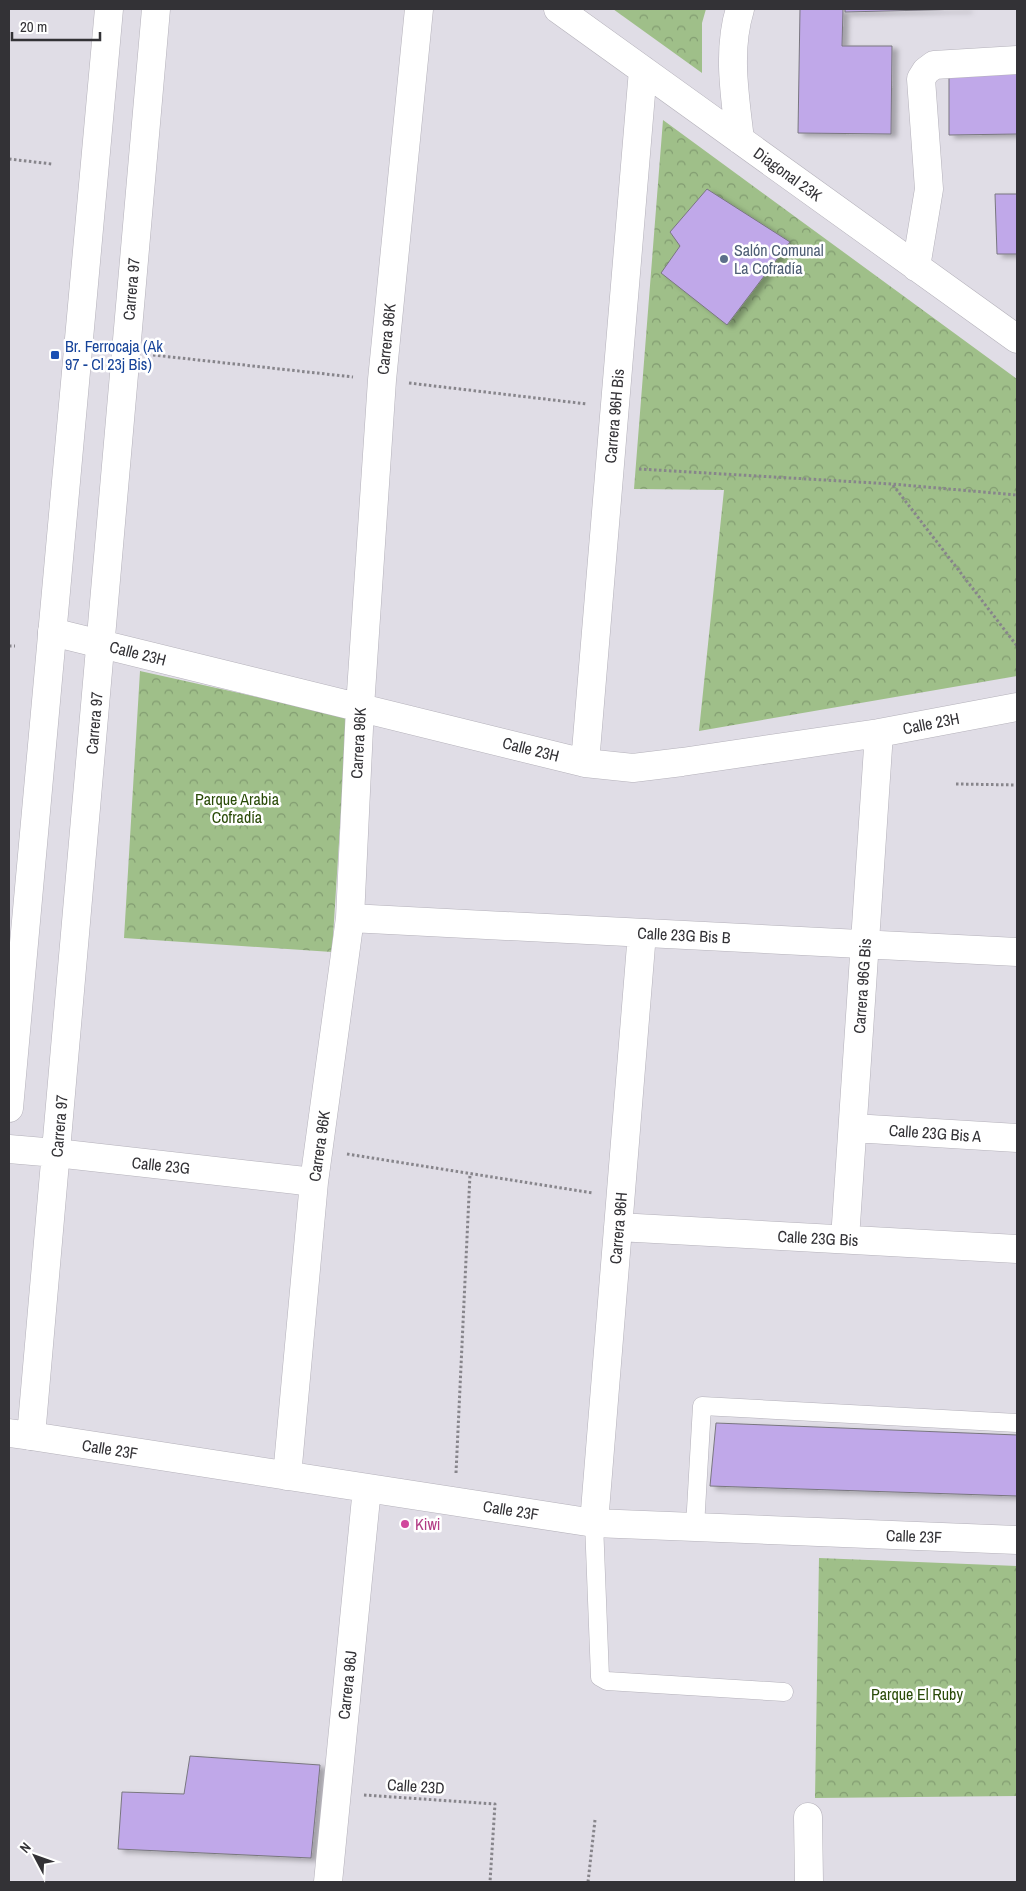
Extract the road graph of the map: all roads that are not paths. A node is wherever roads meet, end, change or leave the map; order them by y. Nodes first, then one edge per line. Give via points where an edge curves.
1 (109, 9) edge
2 (156, 9) edge
3 (419, 9) edge
4 (558, 9) edge
5 (740, 9) edge
6 (1017, 60) edge
7 (643, 70) junction
8 (740, 140) junction
9 (916, 267) junction
10 (1017, 339) edge
11 (52, 632) junction
12 (100, 644) junction
13 (360, 707) junction
14 (1017, 707) edge
15 (879, 733) junction
16 (585, 763) junction
17 (350, 918) junction
18 (642, 933) junction
19 (865, 944) junction
20 (1017, 952) edge
21 (9, 1108) edge
22 (853, 1128) junction
23 (1017, 1138) edge
24 (9, 1149) edge
25 (56, 1153) junction
26 (314, 1182) junction
27 (618, 1227) junction
28 (845, 1239) junction
29 (1017, 1249) edge
30 (1017, 1422) edge
31 (20, 1435) edge
32 (287, 1476) junction
33 (367, 1488) junction
34 (594, 1523) junction
35 (695, 1527) junction
36 (1017, 1540) edge
37 (784, 1692) dead end
38 (808, 1817) dead end
39 (328, 1882) edge
40 (809, 1882) edge

1 - 11 street
2 - 12 street, Carrera 97
3 - 13 street, Carrera 96K via 382,380
4 - 7 street, Diagonal 23K
5 - 8 street via 732,70
6 - 9 street via 934,65 921,79 929,189
7 - 8 street, Diagonal 23K
7 - 16 street, Carrera 96H Bis
8 - 9 street, Diagonal 23K
9 - 10 street, Diagonal 23K
11 - 12 street, Calle 23H
11 - 21 street
12 - 13 street, Calle 23H
12 - 25 street, Carrera 97
13 - 16 street, Calle 23H
13 - 17 street, Carrera 96K
14 - 15 street, Calle 23H
15 - 16 street, Calle 23H via 633,768
15 - 19 street, Carrera 96G Bis
17 - 18 street, Calle 23G Bis B
17 - 26 street, Carrera 96K
18 - 19 street, Calle 23G Bis B
18 - 27 street, Carrera 96H
19 - 20 street, Calle 23G Bis B
19 - 22 street, Carrera 96G Bis
22 - 23 street, Calle 23G Bis A
22 - 28 street, Carrera 96G Bis
24 - 25 street, Calle 23G
25 - 26 street, Calle 23G
25 - 31 street, Carrera 97
26 - 32 street, Carrera 96K
27 - 28 street, Calle 23G Bis
27 - 34 street, Carrera 96H
28 - 29 street, Calle 23G Bis
30 - 35 lane via 702,1406
31 - 32 street, Calle 23F
32 - 33 street, Calle 23F
33 - 34 street, Calle 23F
33 - 39 street, Carrera 96J
34 - 35 street, Calle 23F
34 - 37 lane via 600,1677 607,1681
35 - 36 street, Calle 23F
38 - 40 street

